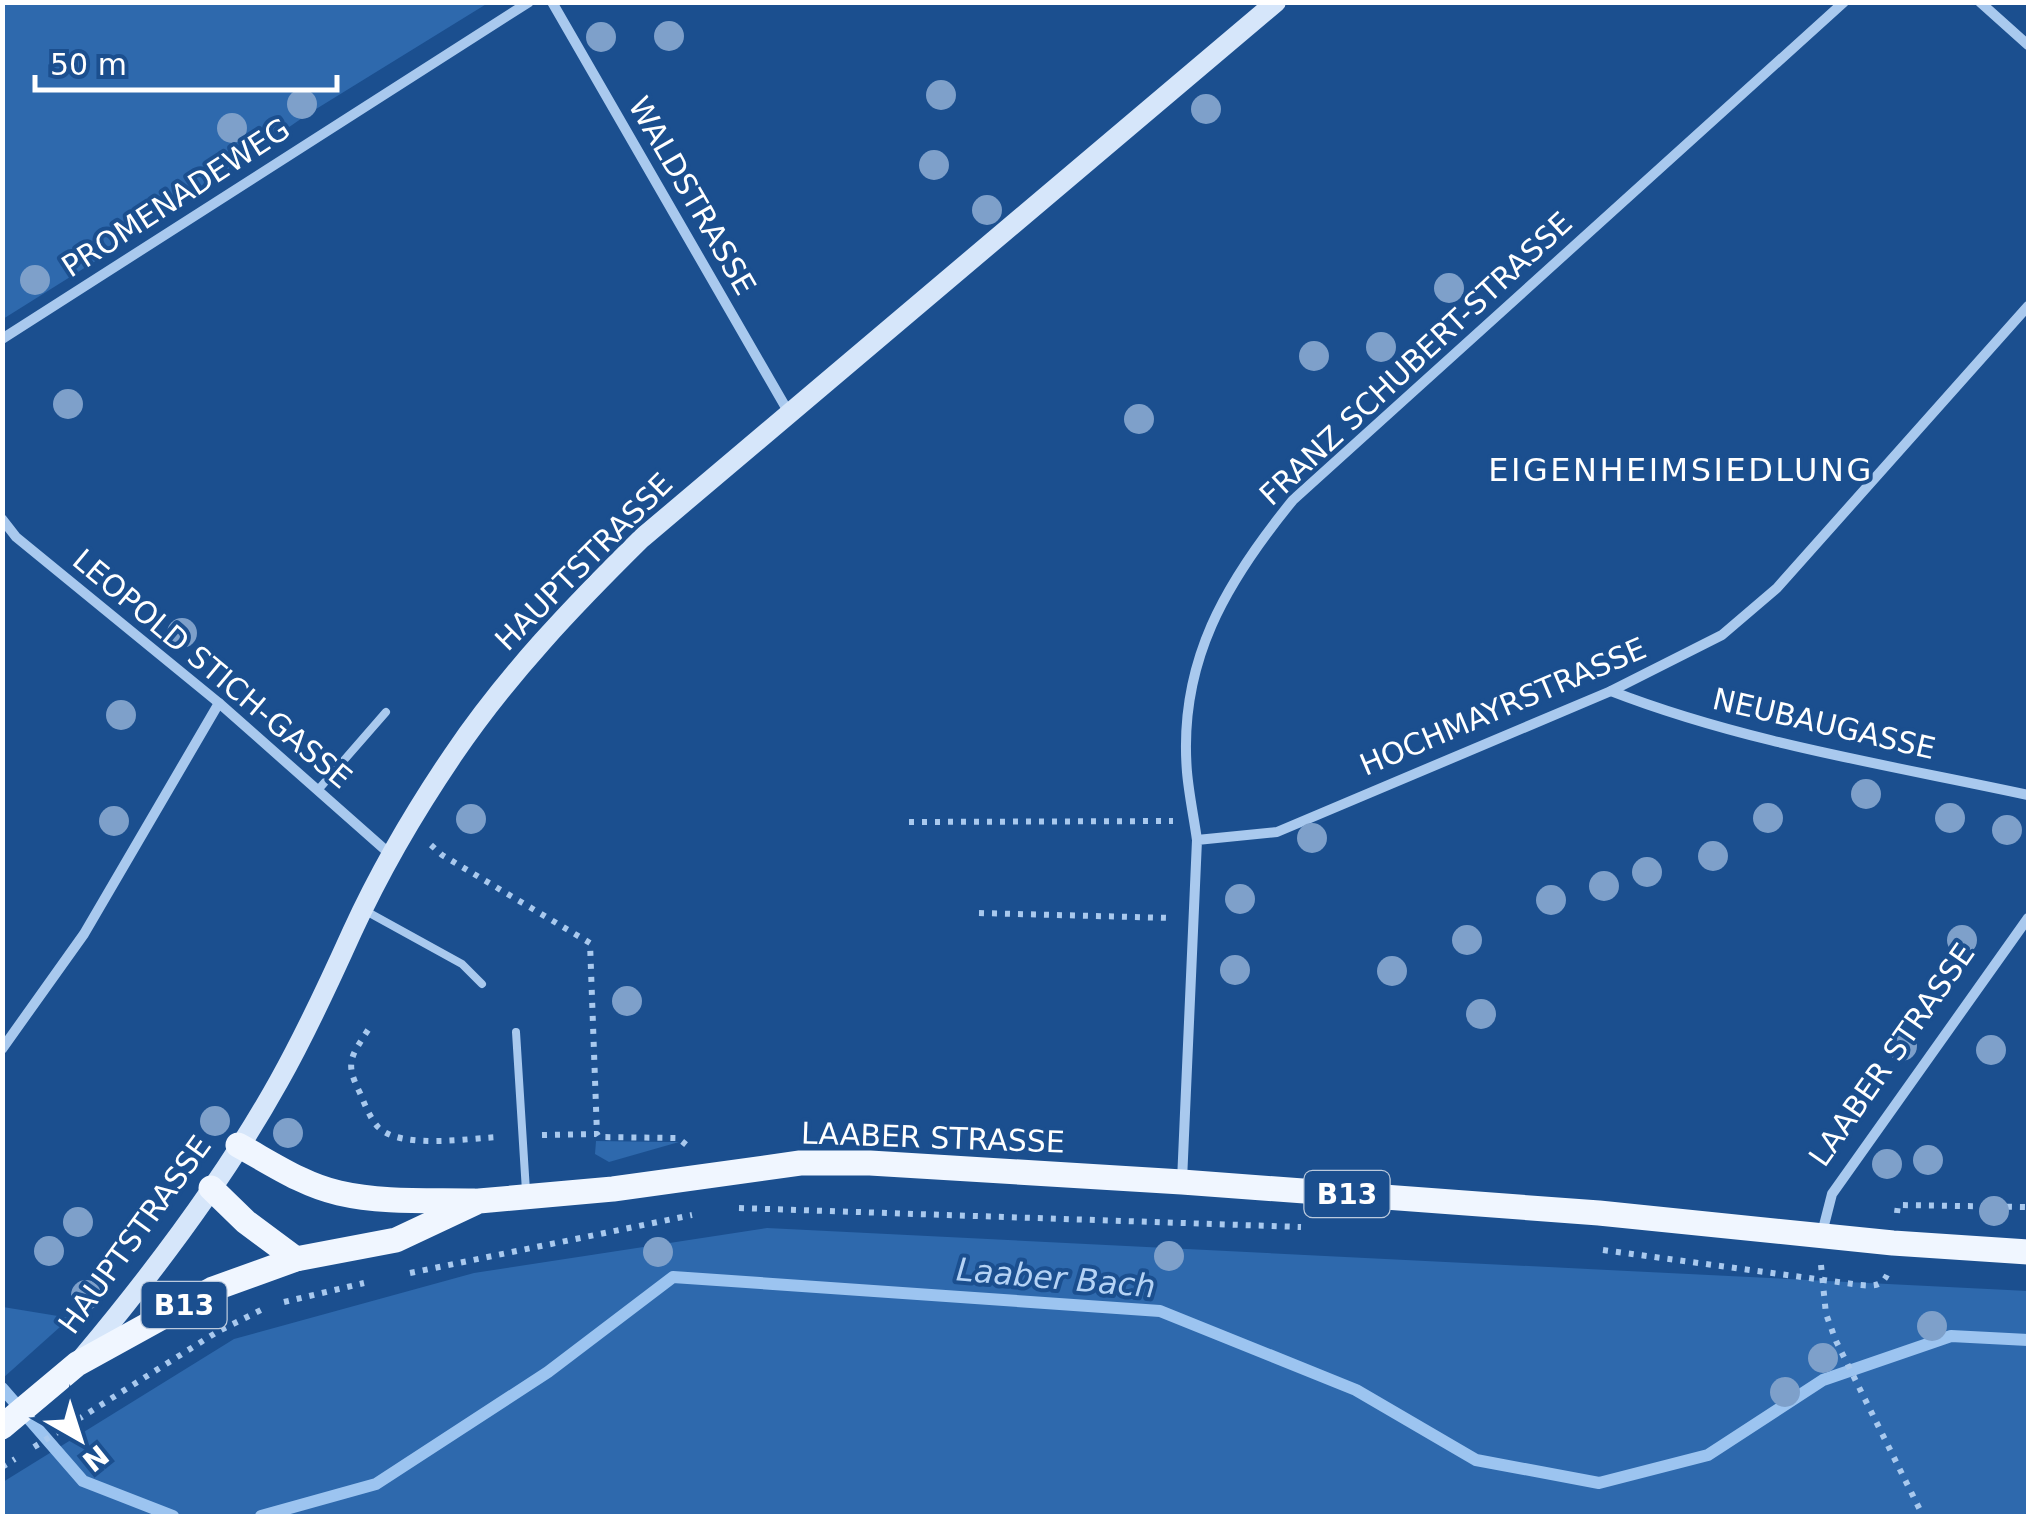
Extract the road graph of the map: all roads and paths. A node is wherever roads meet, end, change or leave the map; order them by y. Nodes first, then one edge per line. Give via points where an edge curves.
1 (529, 2) edge
2 (552, 2) edge
3 (1276, 2) edge
4 (1844, 2) edge
5 (1980, 2) edge
6 (2028, 45) edge
7 (2028, 306) edge
8 (2, 338) edge
9 (790, 414) junction
10 (2, 519) edge
11 (1612, 691) junction
12 (219, 703) junction
13 (386, 712) dead end
14 (318, 790) junction
15 (2028, 794) edge
16 (1194, 821) junction
17 (909, 822) dead end
18 (1197, 840) junction
19 (392, 856) junction
20 (442, 856) dead end
21 (364, 910) junction
22 (979, 914) dead end
23 (1194, 918) junction
24 (2028, 918) edge
25 (482, 984) dead end
26 (368, 1030) dead end
27 (516, 1032) dead end
28 (2, 1048) edge
29 (597, 1134) junction
30 (523, 1136) junction
31 (238, 1146) junction
32 (721, 1172) junction
33 (1182, 1182) junction
34 (212, 1188) junction
35 (527, 1195) junction
36 (480, 1201) junction
37 (1898, 1204) dead end
38 (2028, 1207) edge
39 (721, 1210) dead end
40 (704, 1212) dead end
41 (1306, 1228) dead end
42 (1821, 1235) junction
43 (1586, 1248) dead end
44 (2028, 1252) edge
45 (296, 1259) junction
46 (404, 1274) dead end
47 (1822, 1279) junction
48 (366, 1283) dead end
49 (1882, 1284) dead end
50 (74, 1367) junction
51 (2, 1426) edge
52 (4, 1466) edge
53 (1923, 1516) edge

1 - 8 street, PROMENADEWEG
2 - 9 street, WALDSTRASSE
3 - 9 main road, HAUPTSTRASSE
4 - 16 street, FRANZ SCHUBERT-STRASSE via 1293,500 1251,552 1212,619 1190,696 1187,769
5 - 6 street
7 - 11 street, HOCHMAYRSTRASSE via 1777,588 1722,634
9 - 19 main road, HAUPTSTRASSE via 642,538 571,608 454,754
10 - 12 street, LEOPOLD STICH-GASSE
11 - 15 street, NEUBAUGASSE via 1756,737
11 - 18 street, HOCHMAYRSTRASSE via 1277,832
12 - 14 street, LEOPOLD STICH-GASSE
12 - 28 street via 84,934
13 - 14 lane
14 - 19 street, LEOPOLD STICH-GASSE
16 - 17 path
16 - 18 street, FRANZ SCHUBERT-STRASSE
18 - 23 street
19 - 21 main road, HAUPTSTRASSE
20 - 29 path via 590,942
21 - 25 lane via 462,964
21 - 31 main road, HAUPTSTRASSE via 278,1084
22 - 23 path
23 - 33 street
24 - 42 street, LAABER STRASSE via 1832,1194
26 - 30 path via 349,1067 369,1114 392,1137
27 - 30 lane
29 - 30 path
29 - 32 path via 678,1138
30 - 35 lane
31 - 34 main road, HAUPTSTRASSE
31 - 36 main road via 340,1193
32 - 33 main road, LAABER STRASSE / B13 via 800,1162 870,1163
32 - 35 main road, LAABER STRASSE / B13
33 - 42 main road, LAABER STRASSE / B13
34 - 45 main road
34 - 50 main road, HAUPTSTRASSE
35 - 36 main road, LAABER STRASSE / B13
36 - 45 main road, LAABER STRASSE / B13 via 396,1240
37 - 38 path
39 - 41 path
40 - 46 path
42 - 44 main road, LAABER STRASSE / B13
42 - 47 path
43 - 47 path
45 - 50 main road, LAABER STRASSE / B13 via 214,1288
47 - 49 path
47 - 53 path via 1836,1340
48 - 52 path via 274,1304 217,1332
50 - 51 main road, B13

